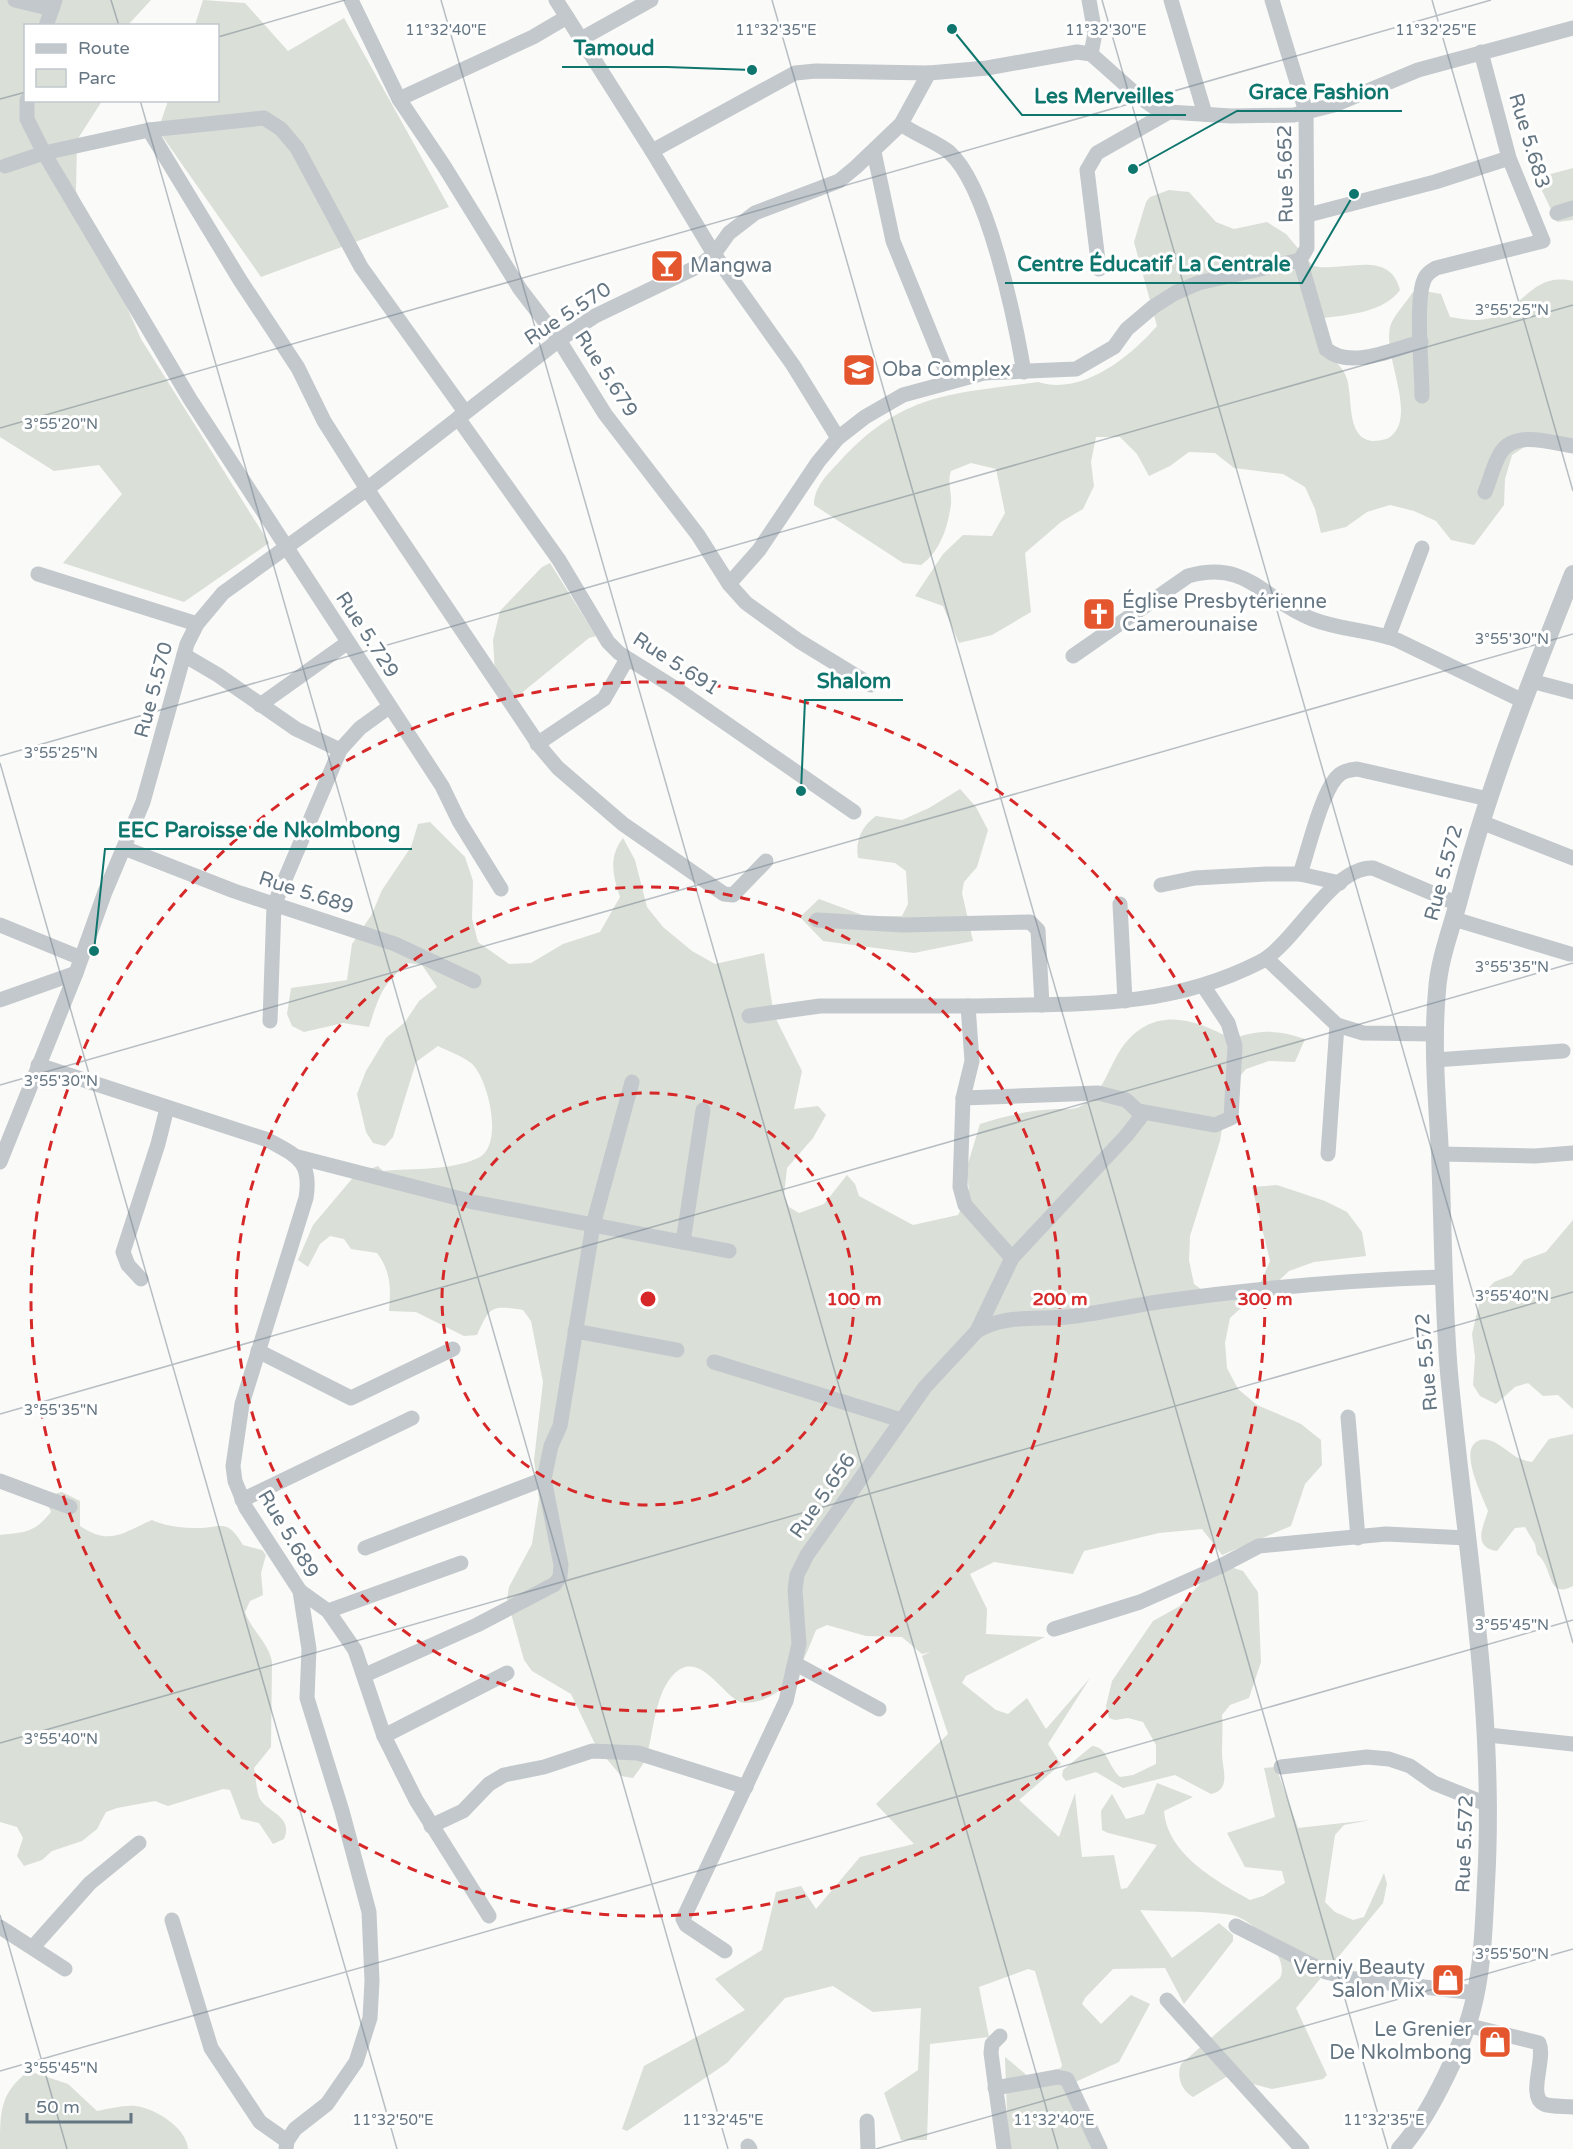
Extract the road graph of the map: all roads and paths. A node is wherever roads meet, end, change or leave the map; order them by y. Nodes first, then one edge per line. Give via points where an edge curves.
1 (15, 0) edge
2 (351, 0) edge
3 (556, 0) edge
4 (651, 0) edge
5 (1089, 0) edge
6 (1171, 0) edge
7 (1272, 0) edge
8 (53, 5) edge
9 (567, 16) junction
10 (47, 24) edge
11 (1573, 27) edge
12 (582, 39) junction
13 (1481, 52) junction
14 (1091, 54) junction
15 (929, 73) junction
16 (399, 99) junction
17 (27, 102) edge
18 (1169, 112) junction
19 (1306, 112) junction
20 (1205, 114) junction
21 (901, 124) junction
22 (149, 130) junction
23 (652, 151) junction
24 (874, 152) junction
25 (44, 153) junction
26 (1509, 158) junction
27 (5, 166) dead end
28 (1573, 208) edge
29 (1557, 213) dead end
30 (1308, 215) junction
31 (714, 255) junction
32 (1300, 260) junction
33 (1099, 269) dead end
34 (559, 339) junction
35 (1421, 342) junction
36 (1024, 372) junction
37 (950, 381) junction
38 (1422, 396) dead end
39 (461, 415) junction
40 (838, 438) junction
41 (1573, 446) edge
42 (367, 489) junction
43 (1485, 492) dead end
44 (284, 548) junction
45 (1422, 548) dead end
46 (38, 574) dead end
47 (1571, 582) edge
48 (729, 584) junction
49 (197, 624) junction
50 (1388, 637) junction
51 (347, 643) junction
52 (184, 655) junction
53 (1072, 656) dead end
54 (627, 659) junction
55 (1531, 681) junction
56 (872, 685) dead end
57 (1573, 692) edge
58 (1523, 701) junction
59 (260, 705) junction
60 (389, 707) junction
61 (537, 744) junction
62 (340, 750) junction
63 (1488, 799) junction
64 (854, 812) dead end
65 (1481, 822) junction
66 (124, 848) junction
67 (1573, 858) edge
68 (766, 861) dead end
69 (1300, 874) junction
70 (1340, 883) junction
71 (1161, 885) dead end
72 (501, 889) dead end
73 (1120, 903) dead end
74 (274, 905) junction
75 (1456, 912) junction
76 (817, 920) dead end
77 (0, 925) edge
78 (1570, 954) dead end
79 (81, 958) junction
80 (1267, 958) junction
81 (76, 973) junction
82 (474, 981) dead end
83 (1204, 987) junction
84 (0, 1000) edge
85 (1125, 1001) junction
86 (1042, 1005) junction
87 (968, 1006) junction
88 (749, 1016) dead end
89 (270, 1021) dead end
90 (1337, 1025) junction
91 (1436, 1034) junction
92 (1563, 1051) dead end
93 (1435, 1060) junction
94 (38, 1065) junction
95 (632, 1082) dead end
96 (963, 1098) junction
97 (166, 1108) junction
98 (703, 1110) dead end
99 (1138, 1111) junction
100 (1573, 1153) edge
101 (1328, 1154) dead end
102 (1440, 1154) junction
103 (298, 1157) junction
104 (0, 1162) edge
105 (593, 1225) junction
106 (683, 1242) junction
107 (729, 1251) dead end
108 (1012, 1258) junction
109 (1443, 1277) junction
110 (141, 1279) dead end
111 (575, 1331) junction
112 (976, 1331) junction
113 (453, 1349) dead end
114 (677, 1350) dead end
115 (258, 1351) junction
116 (714, 1362) dead end
117 (1348, 1417) dead end
118 (412, 1418) dead end
119 (901, 1420) junction
120 (544, 1479) junction
121 (0, 1481) edge
122 (242, 1500) junction
123 (70, 1507) dead end
124 (1358, 1538) junction
125 (1467, 1538) junction
126 (365, 1548) dead end
127 (461, 1563) dead end
128 (300, 1591) junction
129 (328, 1611) junction
130 (1054, 1629) dead end
131 (796, 1664) junction
132 (507, 1673) dead end
133 (365, 1675) junction
134 (879, 1709) dead end
135 (1488, 1735) junction
136 (384, 1736) junction
137 (1573, 1744) edge
138 (1281, 1767) dead end
139 (746, 1787) junction
140 (1489, 1805) junction
141 (431, 1826) junction
142 (139, 1843) dead end
143 (489, 1917) dead end
144 (172, 1920) dead end
145 (1236, 1926) dead end
146 (0, 1927) edge
147 (33, 1947) junction
148 (725, 1951) dead end
149 (64, 1969) dead end
150 (1476, 1993) junction
151 (1167, 2000) dead end
152 (1466, 2025) junction
153 (1000, 2036) dead end
154 (995, 2088) junction
155 (1573, 2106) edge
156 (867, 2121) dead end
157 (286, 2145) edge
158 (868, 2149) edge
159 (1004, 2149) edge
160 (1100, 2149) edge
161 (1302, 2149) edge
162 (1400, 2149) edge

1 - 8 street
2 - 16 street, Rue 5.679
3 - 9 street
4 - 12 street
5 - 14 street via 1095,33
6 - 20 street
7 - 19 street, Rue 5.652
8 - 10 street
9 - 12 street
9 - 16 street via 523,42
11 - 13 street
12 - 23 street
13 - 19 street via 1418,70 1334,105
13 - 26 street, Rue 5.683
14 - 15 street via 1077,52 987,68
14 - 18 street via 1154,108
15 - 21 street, Rue 5.570
15 - 23 street via 795,73
16 - 34 street, Rue 5.679 via 520,289
17 - 25 street, Rue 5.729 via 27,119
18 - 20 street
18 - 33 street via 1089,161
19 - 20 street via 1294,116
19 - 30 street, Rue 5.652
21 - 24 street, Rue 5.570
21 - 36 street via 949,152 963,169 998,254 1016,321
22 - 25 street, Rue 5.691
22 - 39 street, Rue 5.691 via 264,118 281,129 297,148 361,267
22 - 42 street via 298,368 324,421
23 - 31 street
24 - 31 street, Rue 5.570 via 839,181 755,213 729,233
24 - 37 street via 893,241
25 - 27 street, Rue 5.691
25 - 44 street, Rue 5.729
26 - 30 street
26 - 35 street, Rue 5.683 via 1543,241 1427,273 1421,293
28 - 29 street
30 - 32 street, Rue 5.652 via 1307,248
31 - 34 street, Rue 5.570 via 681,276 595,316
31 - 40 street via 794,365
32 - 35 street via 1326,349 1336,357 1358,358
32 - 36 street via 1198,283 1153,307 1114,346 1077,369
34 - 39 street, Rue 5.570
34 - 48 street, Rue 5.679 via 605,414 698,536
35 - 38 street
36 - 37 street via 984,373
37 - 40 street via 903,395
39 - 42 street, Rue 5.570
39 - 54 street, Rue 5.691 via 559,560 608,642
40 - 48 street via 759,550
41 - 43 street via 1530,439 1511,443 1502,452
42 - 44 street, Rue 5.570
42 - 61 street
44 - 49 street, Rue 5.570 via 223,593
44 - 51 street, Rue 5.729
45 - 50 street
46 - 49 street
47 - 55 street, Rue 5.572
48 - 56 street, Rue 5.679 via 747,603 800,641
49 - 52 street, Rue 5.570
50 - 53 street via 1309,618 1227,571 1208,571 1188,576
50 - 58 street
51 - 59 street
51 - 60 street, Rue 5.729
52 - 59 street
52 - 66 street, Rue 5.570 via 143,802
54 - 61 street via 604,699
54 - 64 street, Rue 5.691
55 - 57 street
55 - 58 street, Rue 5.572
58 - 63 street, Rue 5.572
59 - 62 street via 296,729
60 - 62 street via 360,728
60 - 72 street, Rue 5.729
61 - 68 street via 558,768 623,824 724,894 733,895
62 - 74 street
63 - 65 street, Rue 5.572
63 - 69 street via 1357,769 1346,770 1327,794
65 - 67 street
65 - 75 street, Rue 5.572
66 - 74 street, Rue 5.689
66 - 79 street, Rue 5.570
69 - 70 street
69 - 71 street via 1195,878
70 - 75 street via 1356,870 1373,868
70 - 80 street
73 - 85 street
74 - 82 street, Rue 5.689 via 395,944
74 - 89 street
75 - 78 street
75 - 91 street, Rue 5.572 via 1437,986
76 - 86 street via 903,925 1030,922 1038,930
77 - 79 street
79 - 81 street, Rue 5.570
80 - 83 street
80 - 90 street
81 - 84 street
81 - 94 street, Rue 5.570
83 - 85 street
83 - 99 street via 1228,1023 1235,1046 1231,1118 1215,1125
85 - 86 street
86 - 87 street
87 - 88 street via 820,1006
87 - 96 street via 972,1061
90 - 91 street via 1363,1033
90 - 101 street
91 - 93 street, Rue 5.572
92 - 93 street
93 - 102 street, Rue 5.572
94 - 97 street
94 - 104 street, Rue 5.570
95 - 105 street
96 - 99 street via 1098,1094 1126,1100
96 - 108 street via 962,1196 976,1219
97 - 103 street via 268,1140
97 - 110 street via 123,1252 128,1265
98 - 106 street
99 - 108 street, Rue 5.656 via 1140,1118 1126,1136
100 - 102 street
102 - 109 street, Rue 5.572
103 - 105 street via 473,1202
103 - 115 street, Rue 5.689 via 309,1182 306,1198
105 - 106 street
105 - 111 street
106 - 107 street
108 - 112 street, Rue 5.656
109 - 112 street via 1372,1280 1163,1301 1072,1317 1001,1321
109 - 125 street, Rue 5.572
111 - 114 street
111 - 120 street via 560,1426
112 - 119 street, Rue 5.656
113 - 115 street via 351,1398
115 - 122 street, Rue 5.689 via 242,1404 233,1466
116 - 119 street
117 - 124 street
118 - 122 street
119 - 131 street, Rue 5.656 via 797,1575
120 - 126 street
120 - 133 street via 561,1565 555,1584 477,1625
121 - 123 street
122 - 128 street, Rue 5.689
124 - 125 street via 1397,1534
124 - 130 street via 1259,1546 1140,1602
125 - 135 street, Rue 5.572
127 - 129 street
128 - 129 street
128 - 157 street, Rue 5.689 via 309,1649 307,1698 369,1912 372,1981 370,2018 356,2062 327,2104 295,2129
129 - 133 street via 355,1650
131 - 134 street
131 - 139 street, Rue 5.656 via 786,1701
132 - 136 street
133 - 136 street
135 - 137 street
135 - 140 street, Rue 5.572
136 - 141 street
138 - 140 street via 1368,1757 1389,1759
139 - 141 street via 638,1753 592,1751 504,1775 489,1784 464,1811
139 - 148 street, Rue 5.656 via 683,1919
140 - 150 street, Rue 5.572
141 - 143 street
142 - 147 street via 90,1883
144 - 157 street via 210,2048 260,2122
145 - 150 street via 1326,1972
146 - 147 street
147 - 149 street
150 - 152 street, Rue 5.572
151 - 161 street
152 - 155 street via 1539,2043 1542,2051 1538,2098 1544,2104
152 - 162 street, Rue 5.572 via 1433,2099
153 - 154 street via 992,2044 991,2053
154 - 159 street
154 - 160 street via 1057,2077 1067,2079
156 - 158 street

